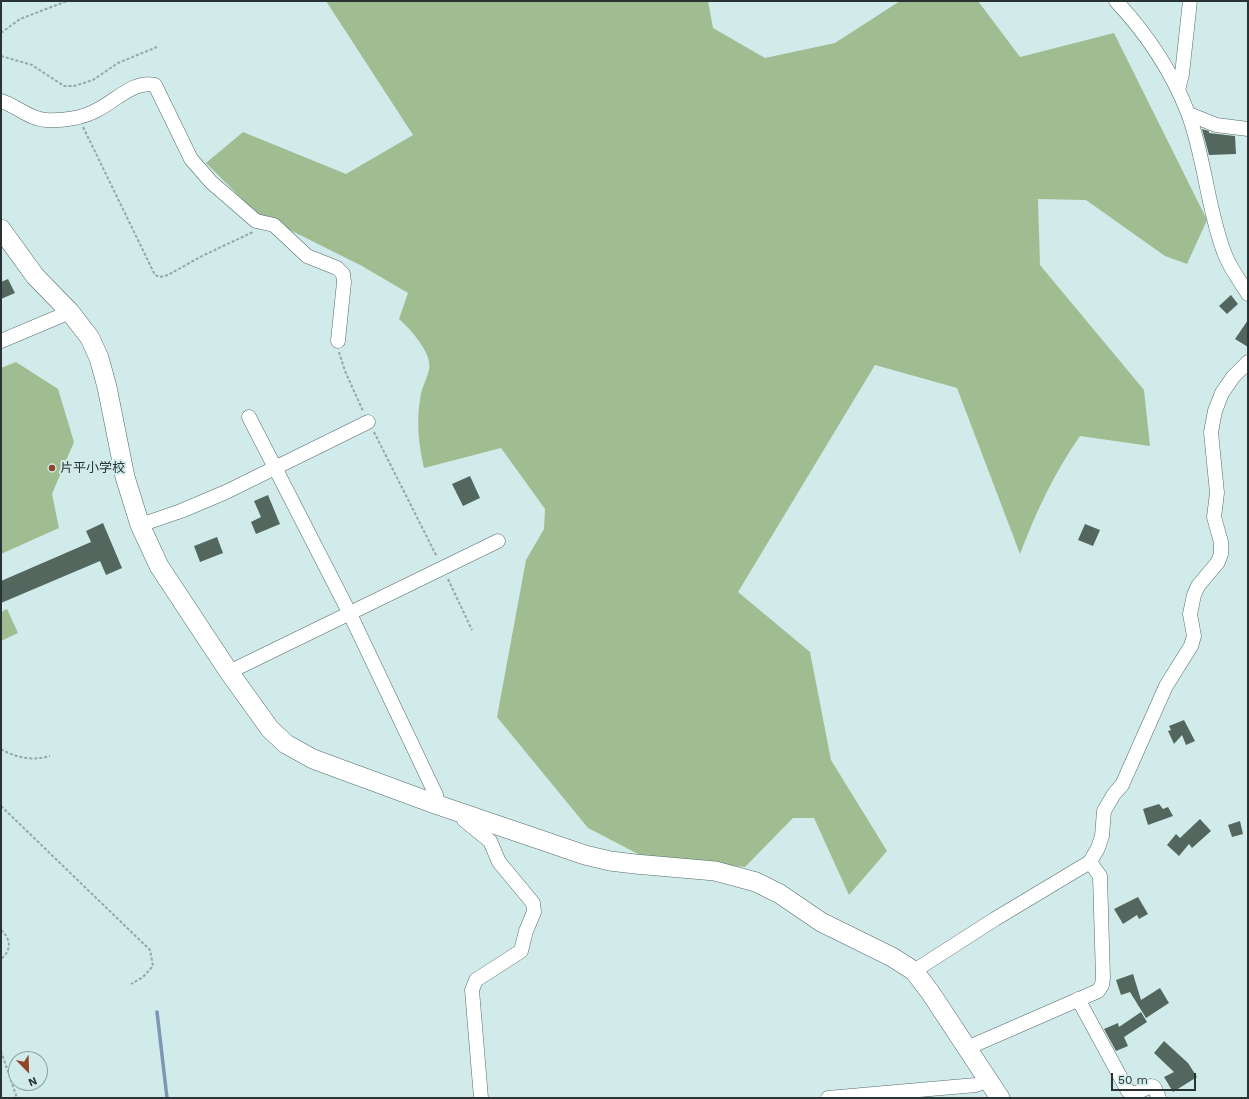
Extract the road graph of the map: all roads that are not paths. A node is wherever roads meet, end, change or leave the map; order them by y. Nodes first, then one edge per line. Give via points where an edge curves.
1 (1116, 1) edge
2 (1190, 1) edge
3 (1178, 90) junction
4 (1, 101) edge
5 (1189, 114) junction
6 (1248, 129) edge
7 (1, 229) edge
8 (1248, 294) edge
9 (70, 312) junction
10 (1, 341) edge
11 (338, 341) road end
12 (1248, 362) edge
13 (249, 417) dead end
14 (368, 422) road end
15 (275, 469) junction
16 (140, 525) junction
17 (498, 541) dead end
18 (350, 614) junction
19 (229, 672) junction
20 (438, 804) junction
21 (462, 812) junction
22 (1090, 862) junction
23 (914, 971) junction
24 (1078, 999) junction
25 (967, 1048) junction
26 (988, 1080) junction
27 (481, 1098) edge
28 (828, 1098) edge
29 (1000, 1098) edge
30 (1159, 1098) edge

1 - 3 street via 1144,34
2 - 3 street via 1183,68
3 - 5 street
4 - 11 street via 38,119 79,117 98,110 136,86 144,83 155,85 188,153 211,182 256,221 274,226 307,256 337,268 343,274
5 - 6 street via 1216,125
5 - 8 street via 1224,254
7 - 9 street via 35,276
9 - 10 street
9 - 16 street via 90,338 99,358 125,477
12 - 22 street via 1222,393 1211,432 1217,493 1214,517 1221,542 1221,554 1218,562 1195,591 1190,614 1194,636 1191,646 1166,686 1122,785 1104,811 1102,836
13 - 15 street
14 - 15 street
15 - 16 street via 182,511
15 - 18 street
16 - 19 street via 159,566
17 - 18 street
18 - 19 street
18 - 20 street
19 - 20 street via 270,729 286,744 313,759
20 - 21 street
21 - 23 street via 585,855 610,861 715,871 756,882 780,894 821,922 892,957
21 - 27 street via 464,820 490,841 499,862 529,897 534,912 521,951 476,980 472,990
22 - 23 street
22 - 24 street via 1100,876 1103,982 1098,991
23 - 25 street
24 - 25 street
24 - 30 street via 1128,1091 1134,1094 1151,1086
25 - 26 street
26 - 28 street via 976,1085
26 - 29 street

